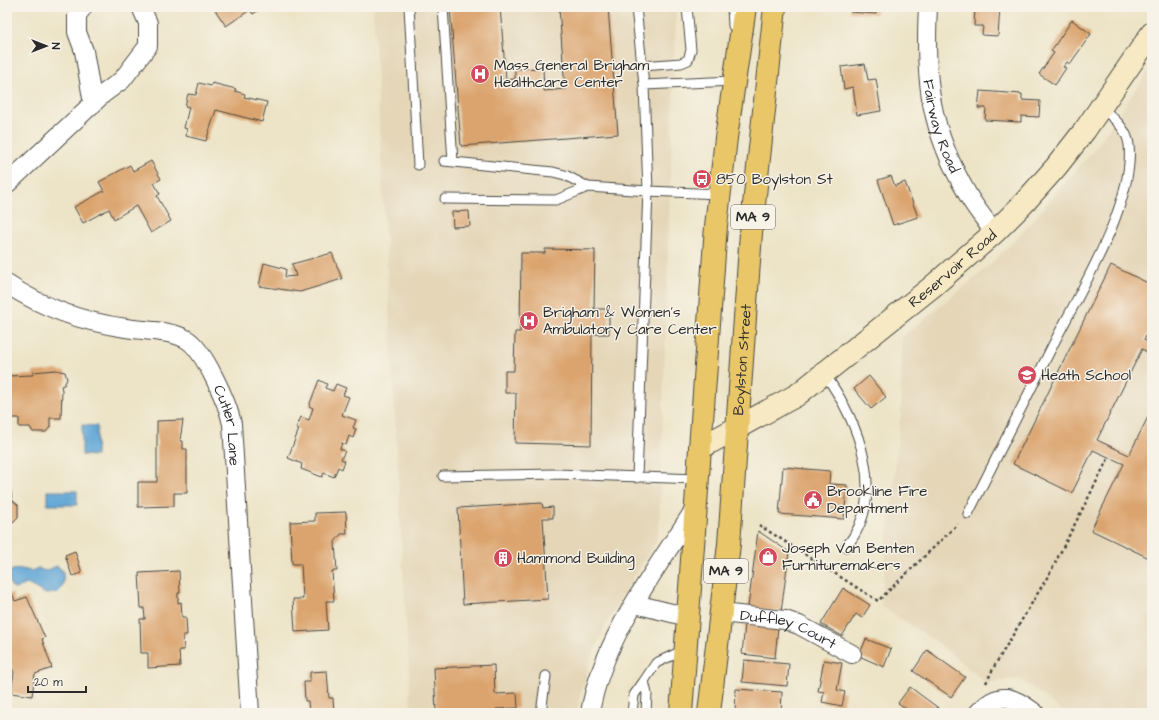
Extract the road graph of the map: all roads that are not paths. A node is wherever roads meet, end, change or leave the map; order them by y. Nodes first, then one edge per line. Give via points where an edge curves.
1 (83, 7) edge
2 (140, 7) edge
3 (409, 7) edge
4 (443, 7) edge
5 (636, 7) edge
6 (687, 7) edge
7 (732, 7) edge
8 (745, 7) edge
9 (776, 7) edge
10 (928, 7) edge
11 (1152, 33) edge
12 (642, 66) junction
13 (735, 75) junction
14 (644, 85) junction
15 (93, 104) junction
16 (1101, 107) junction
17 (418, 165) dead end
18 (7, 184) edge
19 (588, 187) junction
20 (648, 191) junction
21 (720, 194) junction
22 (445, 199) dead end
23 (994, 233) junction
24 (7, 284) edge
25 (824, 374) junction
26 (738, 428) junction
27 (700, 448) junction
28 (443, 476) dead end
29 (637, 478) junction
30 (698, 479) junction
31 (697, 506) junction
32 (968, 514) road end
33 (846, 547) dead end
34 (635, 604) junction
35 (720, 613) junction
36 (688, 617) junction
37 (685, 650) junction
38 (852, 654) dead end
39 (546, 676) dead end
40 (644, 681) junction
41 (250, 713) edge
42 (541, 713) edge
43 (590, 713) edge
44 (632, 713) edge
45 (646, 713) edge
46 (680, 713) edge
47 (709, 713) edge
48 (978, 713) edge
49 (1035, 713) edge

1 - 15 street via 77,15 77,32 84,51
2 - 15 street via 148,23 148,46 122,80
3 - 17 lane
4 - 19 lane via 449,161 557,172
5 - 12 lane
6 - 12 lane via 691,50 689,58 683,62
7 - 13 lane
8 - 13 highway, MA 9
9 - 26 highway, Boylston Street / MA 9 via 754,196
10 - 23 street, Fairway Road via 927,76 935,119 955,172
11 - 16 street, Reservoir Road
12 - 14 lane
13 - 14 lane
13 - 21 highway, MA 9
14 - 20 lane
15 - 18 street
16 - 23 street, Reservoir Road via 1056,167
16 - 32 lane via 1119,124 1128,140 1126,181 1120,206
19 - 20 lane
19 - 22 lane via 556,200
20 - 21 lane
20 - 29 lane
21 - 27 highway, MA 9
23 - 25 street, Reservoir Road
24 - 41 street, Cutler Lane via 42,304 71,316 125,328 170,334 187,340 198,351 220,388 230,411 232,424
25 - 26 street, Reservoir Road via 792,398
25 - 33 lane via 844,406 856,433 867,478 864,516 859,530
26 - 27 street, Reservoir Road
26 - 35 highway, Boylston Street / MA 9 via 729,544
27 - 30 highway, MA 9
28 - 29 lane via 556,474
29 - 30 lane
30 - 31 highway, MA 9
31 - 34 street
31 - 36 highway, MA 9
34 - 36 street
34 - 43 street via 602,667
35 - 38 street, Duffley Court via 785,620 799,624
35 - 47 highway, Boylston Street / MA 9
36 - 37 highway, MA 9
37 - 40 lane via 656,663
37 - 46 highway, MA 9
39 - 42 lane
40 - 44 lane via 634,695
40 - 45 lane via 648,694
48 - 49 street via 991,701 1000,698 1014,699

